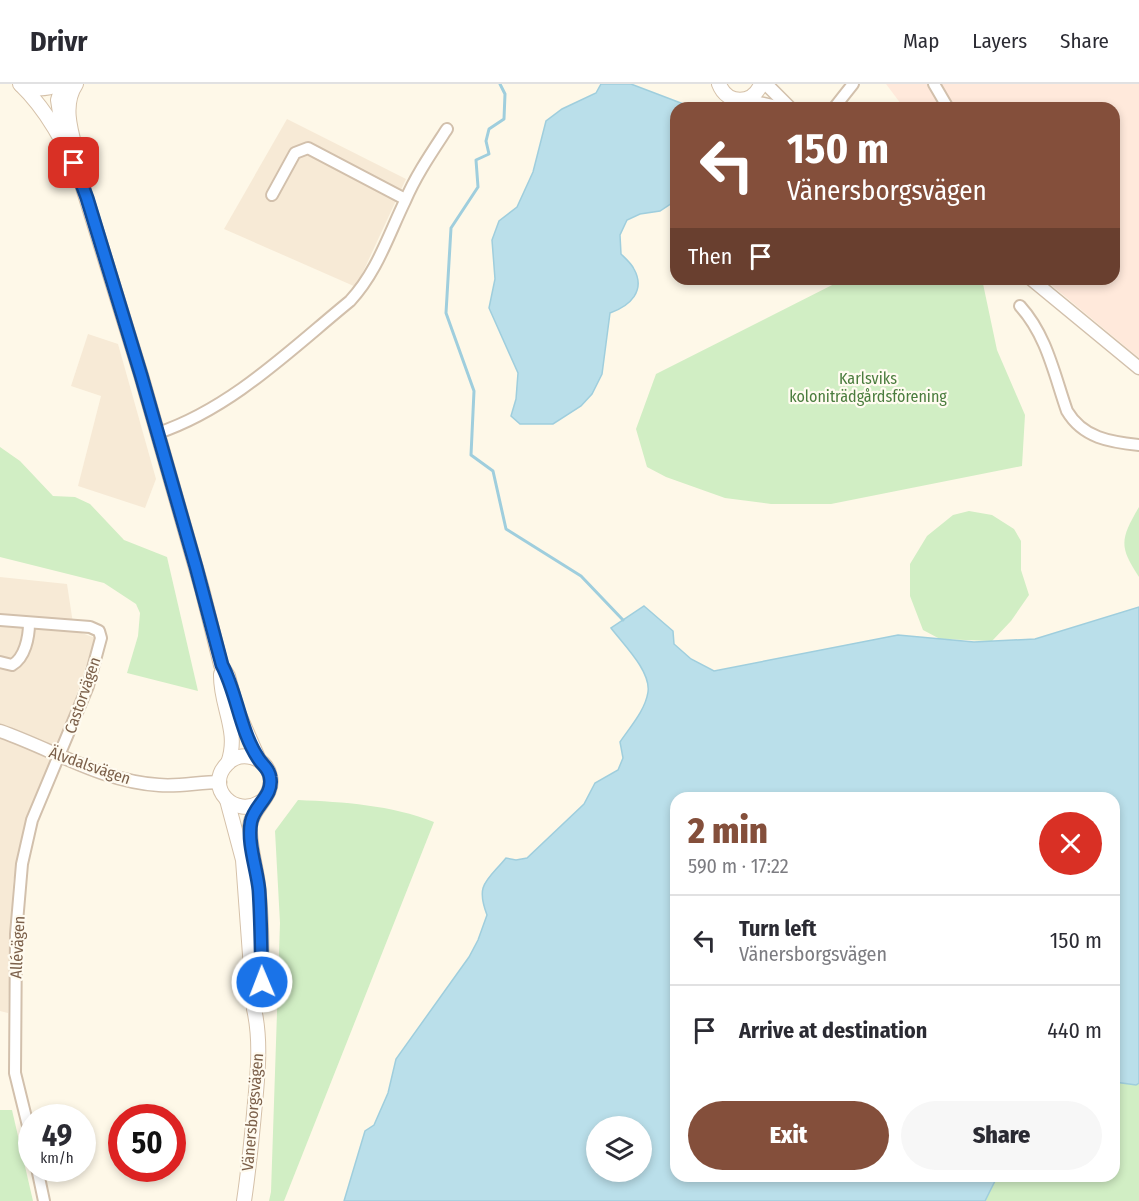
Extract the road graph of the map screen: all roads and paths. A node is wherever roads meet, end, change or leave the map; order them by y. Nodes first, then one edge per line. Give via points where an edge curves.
1 (20, 84) edge
2 (61, 84) edge
3 (76, 84) edge
4 (719, 84) edge
5 (761, 84) edge
6 (766, 84) edge
7 (853, 84) edge
8 (934, 84) edge
9 (745, 100) junction
10 (754, 102) edge
11 (784, 102) edge
12 (839, 102) edge
13 (944, 102) edge
14 (447, 129) dead end
15 (67, 149) junction
16 (80, 178) junction
17 (272, 195) dead end
18 (405, 200) junction
19 (1038, 285) edge
20 (1020, 306) dead end
21 (1139, 368) edge
22 (158, 433) junction
23 (1139, 445) edge
24 (0, 620) edge
25 (29, 622) junction
26 (0, 662) edge
27 (222, 665) junction
28 (0, 731) edge
29 (60, 756) junction
30 (259, 760) junction
31 (228, 763) junction
32 (219, 782) junction
33 (227, 800) junction
34 (262, 801) junction
35 (258, 1023) junction
36 (23, 1104) edge
37 (40, 1182) edge
38 (44, 1201) edge
39 (244, 1201) edge

1 - 2 main road via 36,89
1 - 15 main road, Vänersborgsvägen
2 - 15 main road, Vänersborgsvägen via 59,114
3 - 16 main road via 69,97 68,112
4 - 9 main road via 730,98
5 - 9 main road
6 - 11 street
7 - 12 street
8 - 13 street
9 - 10 street
14 - 18 street
15 - 16 main road, Vänersborgsvägen
16 - 22 main road, Vänersborgsvägen
17 - 18 street via 295,153 308,148
18 - 22 street via 376,266 350,301 234,395 195,419
19 - 21 street
20 - 23 street via 1043,339 1073,421 1098,438
22 - 27 main road, Vänersborgsvägen
24 - 25 street, Castorvägen
25 - 26 street via 29,636 19,661 12,665
25 - 29 street, Castorvägen via 90,627 99,631 101,638 88,686
27 - 30 main road, Vänersborgsvägen
27 - 31 main road, Vänersborgsvägen via 220,677 233,740
28 - 29 street, Älvdalsvägen
29 - 32 street, Älvdalsvägen via 123,779 159,785
29 - 36 street, Allévägen via 32,820 22,864 16,934 15,1073
30 - 31 main road via 243,756
30 - 34 main road, Vänersborgsvägen via 271,778
31 - 32 main road, Vänersborgsvägen
32 - 33 main road, Vänersborgsvägen
33 - 34 main road via 244,807
33 - 35 main road, Vänersborgsvägen via 243,860
34 - 35 main road, Vänersborgsvägen via 250,823 261,920
35 - 39 main road, Vänersborgsvägen via 257,1078
37 - 38 street

